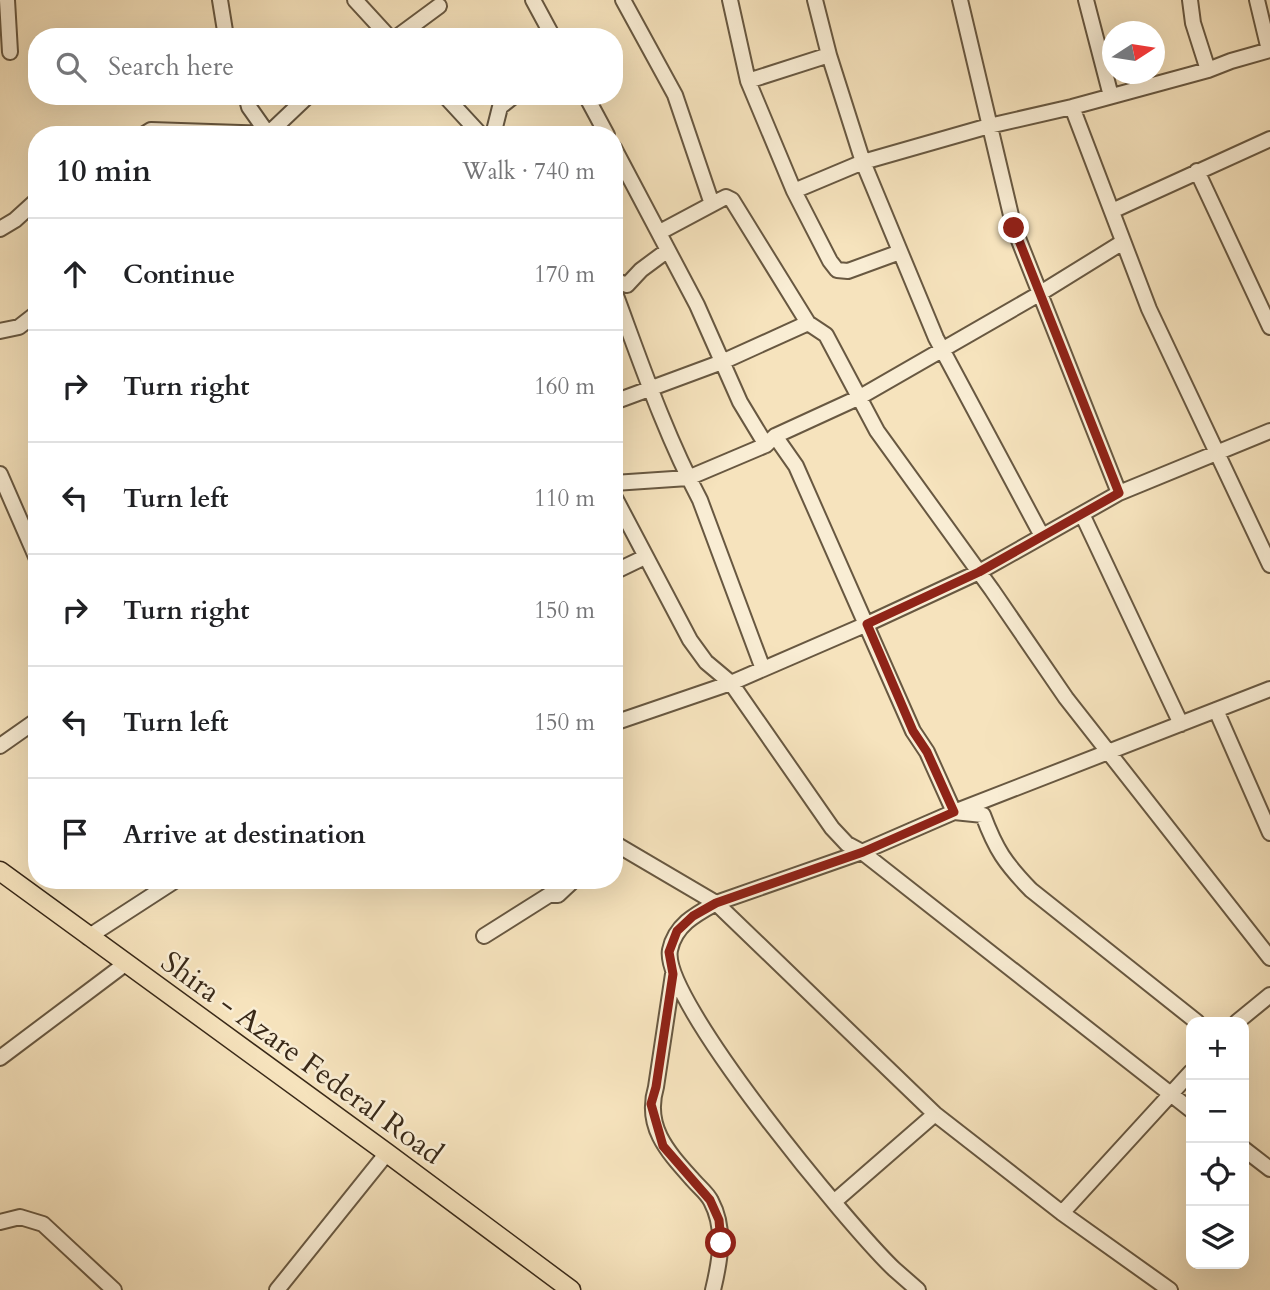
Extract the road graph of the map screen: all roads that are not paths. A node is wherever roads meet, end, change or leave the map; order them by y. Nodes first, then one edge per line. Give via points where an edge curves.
1 (7, 0) edge
2 (220, 0) edge
3 (355, 0) edge
4 (533, 0) edge
5 (623, 0) edge
6 (730, 0) edge
7 (815, 0) edge
8 (960, 0) edge
9 (1086, 0) edge
10 (1190, 0) edge
11 (1257, 0) edge
12 (439, 6) dead end
13 (225, 28) edge
14 (381, 28) edge
15 (409, 28) edge
16 (549, 28) edge
17 (1269, 50) edge
18 (10, 52) dead end
19 (829, 55) junction
20 (1208, 70) junction
21 (748, 81) junction
22 (1111, 96) junction
23 (248, 105) edge
24 (298, 105) edge
25 (453, 105) edge
26 (503, 105) edge
27 (591, 105) edge
28 (1072, 107) junction
29 (262, 126) edge
30 (276, 126) edge
31 (473, 126) edge
32 (495, 126) edge
33 (602, 126) edge
34 (989, 126) junction
35 (1270, 139) edge
36 (863, 162) junction
37 (623, 164) edge
38 (1197, 172) junction
39 (794, 191) junction
40 (712, 204) junction
41 (28, 208) edge
42 (1112, 211) junction
43 (0, 229) edge
44 (660, 232) junction
45 (1123, 242) junction
46 (668, 250) junction
47 (900, 252) junction
48 (623, 284) edge
49 (1039, 294) junction
50 (623, 303) edge
51 (28, 321) edge
52 (808, 323) junction
53 (1270, 327) edge
54 (0, 331) edge
55 (942, 348) junction
56 (722, 362) junction
57 (650, 387) junction
58 (860, 397) junction
59 (623, 398) edge
60 (1270, 431) edge
61 (771, 441) junction
62 (1217, 453) junction
63 (0, 474) edge
64 (688, 478) junction
65 (623, 482) edge
66 (1119, 493) junction
67 (623, 513) edge
68 (1082, 514) junction
69 (1042, 536) junction
70 (28, 538) edge
71 (645, 556) junction
72 (1270, 565) edge
73 (623, 567) edge
74 (979, 572) junction
75 (867, 624) junction
76 (763, 670) junction
77 (731, 684) junction
78 (1270, 689) edge
79 (1216, 710) junction
80 (623, 720) edge
81 (1181, 724) junction
82 (28, 726) edge
83 (0, 746) edge
84 (1108, 753) junction
85 (954, 812) junction
86 (1270, 833) edge
87 (623, 849) edge
88 (863, 852) junction
89 (0, 871) edge
90 (162, 889) edge
91 (564, 889) edge
92 (716, 903) junction
93 (484, 936) dead end
94 (88, 937) junction
95 (1270, 958) edge
96 (125, 964) junction
97 (673, 974) junction
98 (1270, 995) edge
99 (1191, 1017) edge
100 (1243, 1017) edge
101 (0, 1058) edge
102 (1186, 1078) edge
103 (1171, 1095) junction
104 (1186, 1106) edge
105 (935, 1114) junction
106 (387, 1153) junction
107 (1249, 1153) edge
108 (1270, 1169) edge
109 (835, 1201) junction
110 (1062, 1213) junction
111 (0, 1222) edge
112 (114, 1290) edge
113 (277, 1290) edge
114 (571, 1290) edge
115 (713, 1290) edge
116 (918, 1290) edge
117 (1170, 1290) edge

1 - 18 street
2 - 13 street
3 - 14 street
4 - 16 street
5 - 40 street via 675,94
6 - 21 street
7 - 19 street
8 - 34 street
9 - 22 street
10 - 20 street
11 - 17 street
12 - 15 street
17 - 20 street
19 - 21 street
19 - 36 street
20 - 22 street
21 - 39 street
22 - 28 street
23 - 29 street
24 - 30 street
25 - 31 street
26 - 32 street
27 - 33 street
28 - 34 street
28 - 42 street
34 - 36 street
34 - 49 street via 1014,228
35 - 38 street
36 - 39 street
36 - 47 street
37 - 44 street
38 - 42 street
38 - 53 street
39 - 47 street via 837,270 848,271
40 - 44 street
40 - 52 street via 726,197 732,200
41 - 43 street
42 - 45 street
44 - 46 street
45 - 49 street
45 - 62 street via 1149,309
46 - 48 street
46 - 56 street
47 - 55 street
49 - 55 street
49 - 66 street
50 - 57 street
51 - 54 street
52 - 56 street
52 - 58 street via 827,335
55 - 58 street
55 - 69 street
56 - 57 street
56 - 61 street via 740,402
57 - 59 street
57 - 64 street
58 - 61 street
58 - 74 street via 877,431
60 - 62 street
61 - 64 street
61 - 75 street via 796,466
62 - 66 street
62 - 72 street
63 - 70 street
64 - 65 street
64 - 76 street
66 - 68 street
67 - 71 street
68 - 69 street
68 - 81 street
69 - 74 street
71 - 73 street
71 - 77 street via 690,640
74 - 75 street
74 - 84 street
75 - 76 street
75 - 85 street
76 - 77 street
77 - 80 street
77 - 88 street via 832,828
78 - 79 street
79 - 81 street
79 - 86 street
81 - 84 street
82 - 83 street
84 - 85 street
84 - 95 street
85 - 88 street
85 - 99 street via 983,815 994,846 1031,890
87 - 92 street
88 - 92 street
88 - 103 street
89 - 94 main road, Shira - Azare Federal Road
90 - 94 street
91 - 93 street
92 - 97 street via 677,931 669,952
92 - 105 street
94 - 96 main road, Shira - Azare Federal Road
96 - 101 street
96 - 106 main road, Shira - Azare Federal Road
97 - 109 street via 710,1041 785,1143
97 - 115 street via 651,1104 663,1146 710,1200 719,1220 720,1253
98 - 100 street
102 - 103 street
103 - 104 street
103 - 110 street
105 - 109 street
105 - 110 street
106 - 113 street
106 - 114 main road, Shira - Azare Federal Road
107 - 108 street
109 - 116 street
110 - 117 street
111 - 112 street via 20,1217 43,1224

